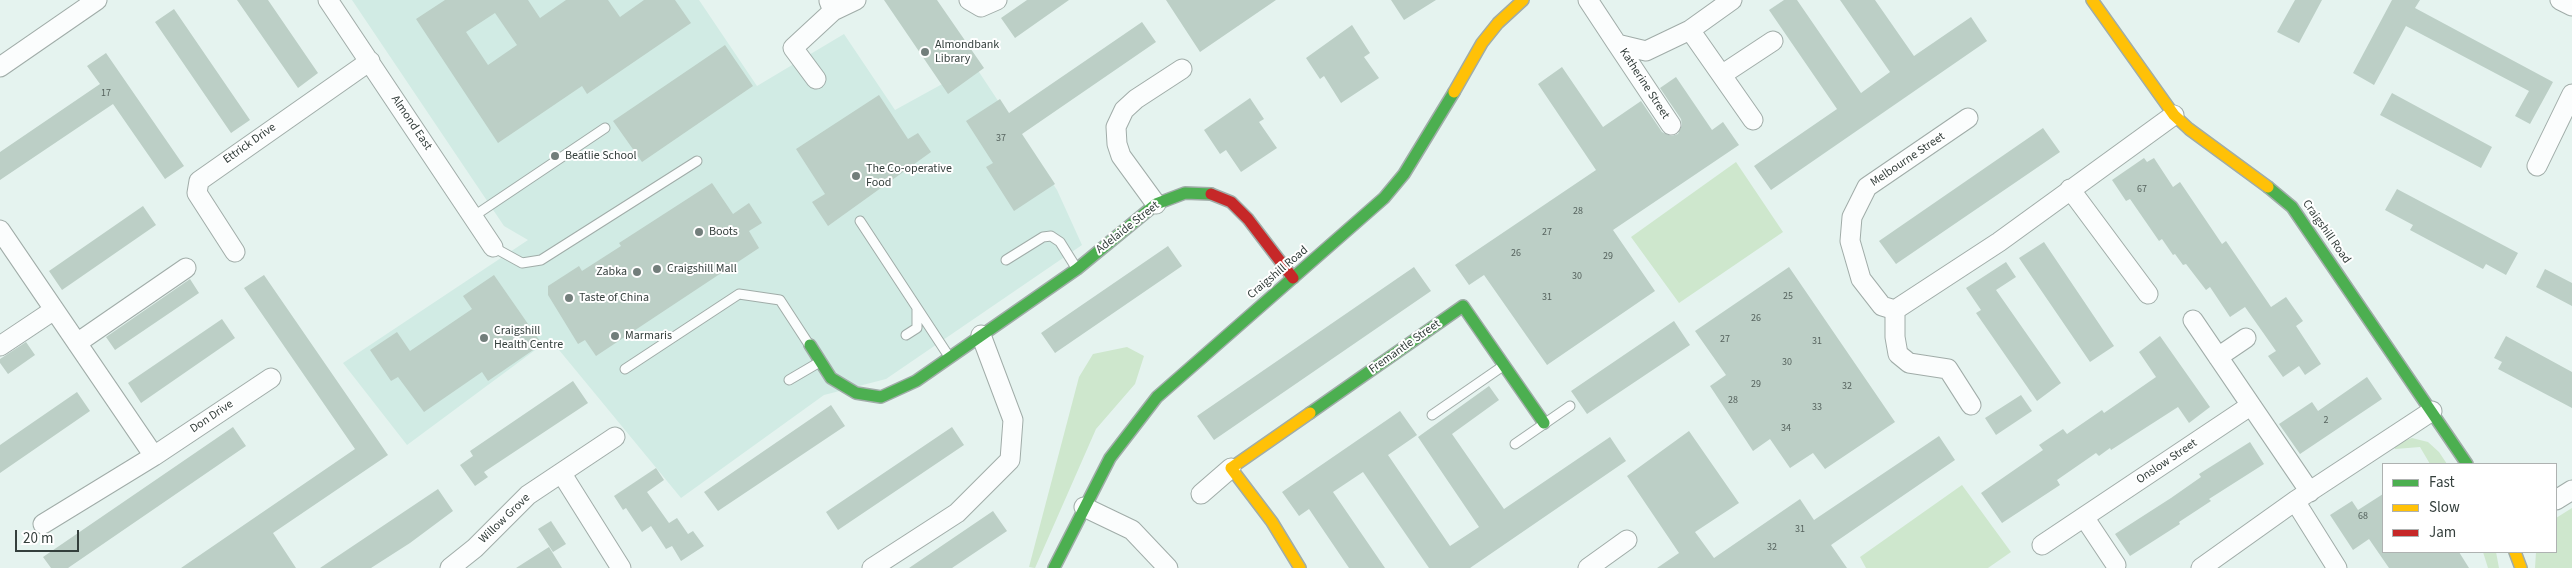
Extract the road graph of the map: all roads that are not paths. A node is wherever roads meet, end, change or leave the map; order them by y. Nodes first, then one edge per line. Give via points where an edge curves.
1 (97, 0) edge
2 (328, 0) edge
3 (856, 0) edge
4 (969, 0) edge
5 (998, 0) edge
6 (1523, 0) edge
7 (1588, 0) edge
8 (1732, 0) edge
9 (2092, 0) edge
10 (830, 6) edge
11 (1690, 30) junction
12 (1774, 41) dead end
13 (1617, 44) junction
14 (370, 62) junction
15 (0, 67) edge
16 (1182, 69) dead end
17 (1723, 74) junction
18 (816, 79) dead end
19 (2572, 94) edge
20 (2174, 115) junction
21 (1968, 118) dead end
22 (1753, 120) dead end
23 (1671, 125) dead end
24 (605, 128) dead end
25 (696, 161) dead end
26 (2537, 166) dead end
27 (2070, 189) junction
28 (1156, 204) junction
29 (474, 216) junction
30 (860, 221) dead end
31 (0, 230) edge
32 (493, 247) joint
33 (235, 252) dead end
34 (1006, 260) dead end
35 (186, 268) dead end
36 (1076, 268) junction
37 (1293, 278) junction
38 (2148, 294) dead end
39 (917, 308) junction
40 (54, 310) junction
41 (1895, 310) junction
42 (2193, 320) dead end
43 (906, 335) dead end
44 (981, 335) junction
45 (2246, 338) dead end
46 (77, 342) junction
47 (810, 345) joint
48 (0, 346) edge
49 (950, 357) junction
50 (2218, 357) junction
51 (820, 362) junction
52 (1504, 366) junction
53 (624, 369) dead end
54 (271, 378) dead end
55 (789, 380) dead end
56 (1971, 405) dead end
57 (1570, 406) dead end
58 (2250, 406) junction
59 (2432, 411) junction
60 (1432, 415) dead end
61 (1544, 423) junction
62 (615, 437) dead end
63 (1515, 444) dead end
64 (154, 456) junction
65 (2466, 463) edge
66 (1231, 468) junction
67 (562, 474) junction
68 (2572, 490) edge
69 (1201, 494) dead end
70 (2302, 497) junction
71 (2557, 499) edge
72 (1084, 506) junction
73 (2084, 518) junction
74 (43, 524) dead end
75 (1627, 540) dead end
76 (2042, 545) dead end
77 (2515, 553) edge
78 (2116, 566) dead end
79 (450, 568) edge
80 (622, 568) edge
81 (872, 568) edge
82 (1054, 568) edge
83 (1168, 568) edge
84 (1300, 568) edge
85 (1588, 568) edge
86 (2201, 568) edge
87 (2337, 568) edge
88 (2521, 568) edge

1 - 15 street
2 - 14 street, Almond East
3 - 10 street
4 - 5 street via 981,7
6 - 37 street, Craigshill Road via 1482,43 1404,174 1374,208
7 - 13 street, Katherine Street
8 - 11 street, Katherine Street
9 - 20 street, Craigshill Road
10 - 18 street via 793,48
11 - 13 street, Katherine Street via 1646,51
11 - 17 street
12 - 17 street
13 - 23 street, Katherine Street
14 - 29 street, Almond East
14 - 33 street, Ettrick Drive via 199,180 198,193
16 - 28 street via 1136,99 1124,110 1116,127 1121,156
17 - 22 street
19 - 26 street
20 - 27 street
20 - 59 street, Craigshill Road via 2292,207
21 - 41 street, Melbourne Street via 1867,187 1852,217 1850,241 1861,279 1882,306
24 - 29 lane
25 - 32 lane via 541,260 522,263
27 - 38 street
27 - 41 street via 1999,242
28 - 36 street, Adelaide Street
28 - 37 street, Adelaide Street via 1185,193 1210,194 1231,202
29 - 32 street, Almond East
30 - 39 lane
31 - 40 street
34 - 36 lane via 1035,241 1051,236 1060,242
35 - 46 street
36 - 44 street, Adelaide Street
37 - 72 street, Craigshill Road via 1157,397 1110,458
39 - 43 lane via 916,328
39 - 49 lane
40 - 46 street
40 - 48 street
41 - 56 street via 1898,354 1909,363 1948,370
42 - 50 street
44 - 49 street, Adelaide Street
44 - 81 street via 1012,420 1010,460 957,513
45 - 50 street
46 - 64 street
47 - 51 street, Adelaide Street
47 - 53 lane via 780,300 739,294
49 - 51 street, Adelaide Street via 916,381 881,397 856,393 831,378
50 - 58 street
51 - 55 lane
52 - 60 lane
52 - 61 street, Fremantle Street
52 - 66 street, Fremantle Street via 1463,306
54 - 64 street, Don Drive
57 - 61 lane
58 - 70 street
58 - 73 street, Onslow Street
59 - 65 street, Craigshill Road
59 - 70 street
61 - 63 lane
62 - 67 street, Willow Grove
64 - 74 street, Don Drive
66 - 69 street, Fremantle Street
66 - 84 street via 1272,522
67 - 79 street, Willow Grove via 528,495
67 - 80 street
68 - 71 street
70 - 86 street
70 - 87 street
72 - 82 street, Craigshill Road
72 - 83 street via 1132,530
73 - 76 street, Onslow Street
73 - 78 street
75 - 85 street
77 - 88 street

